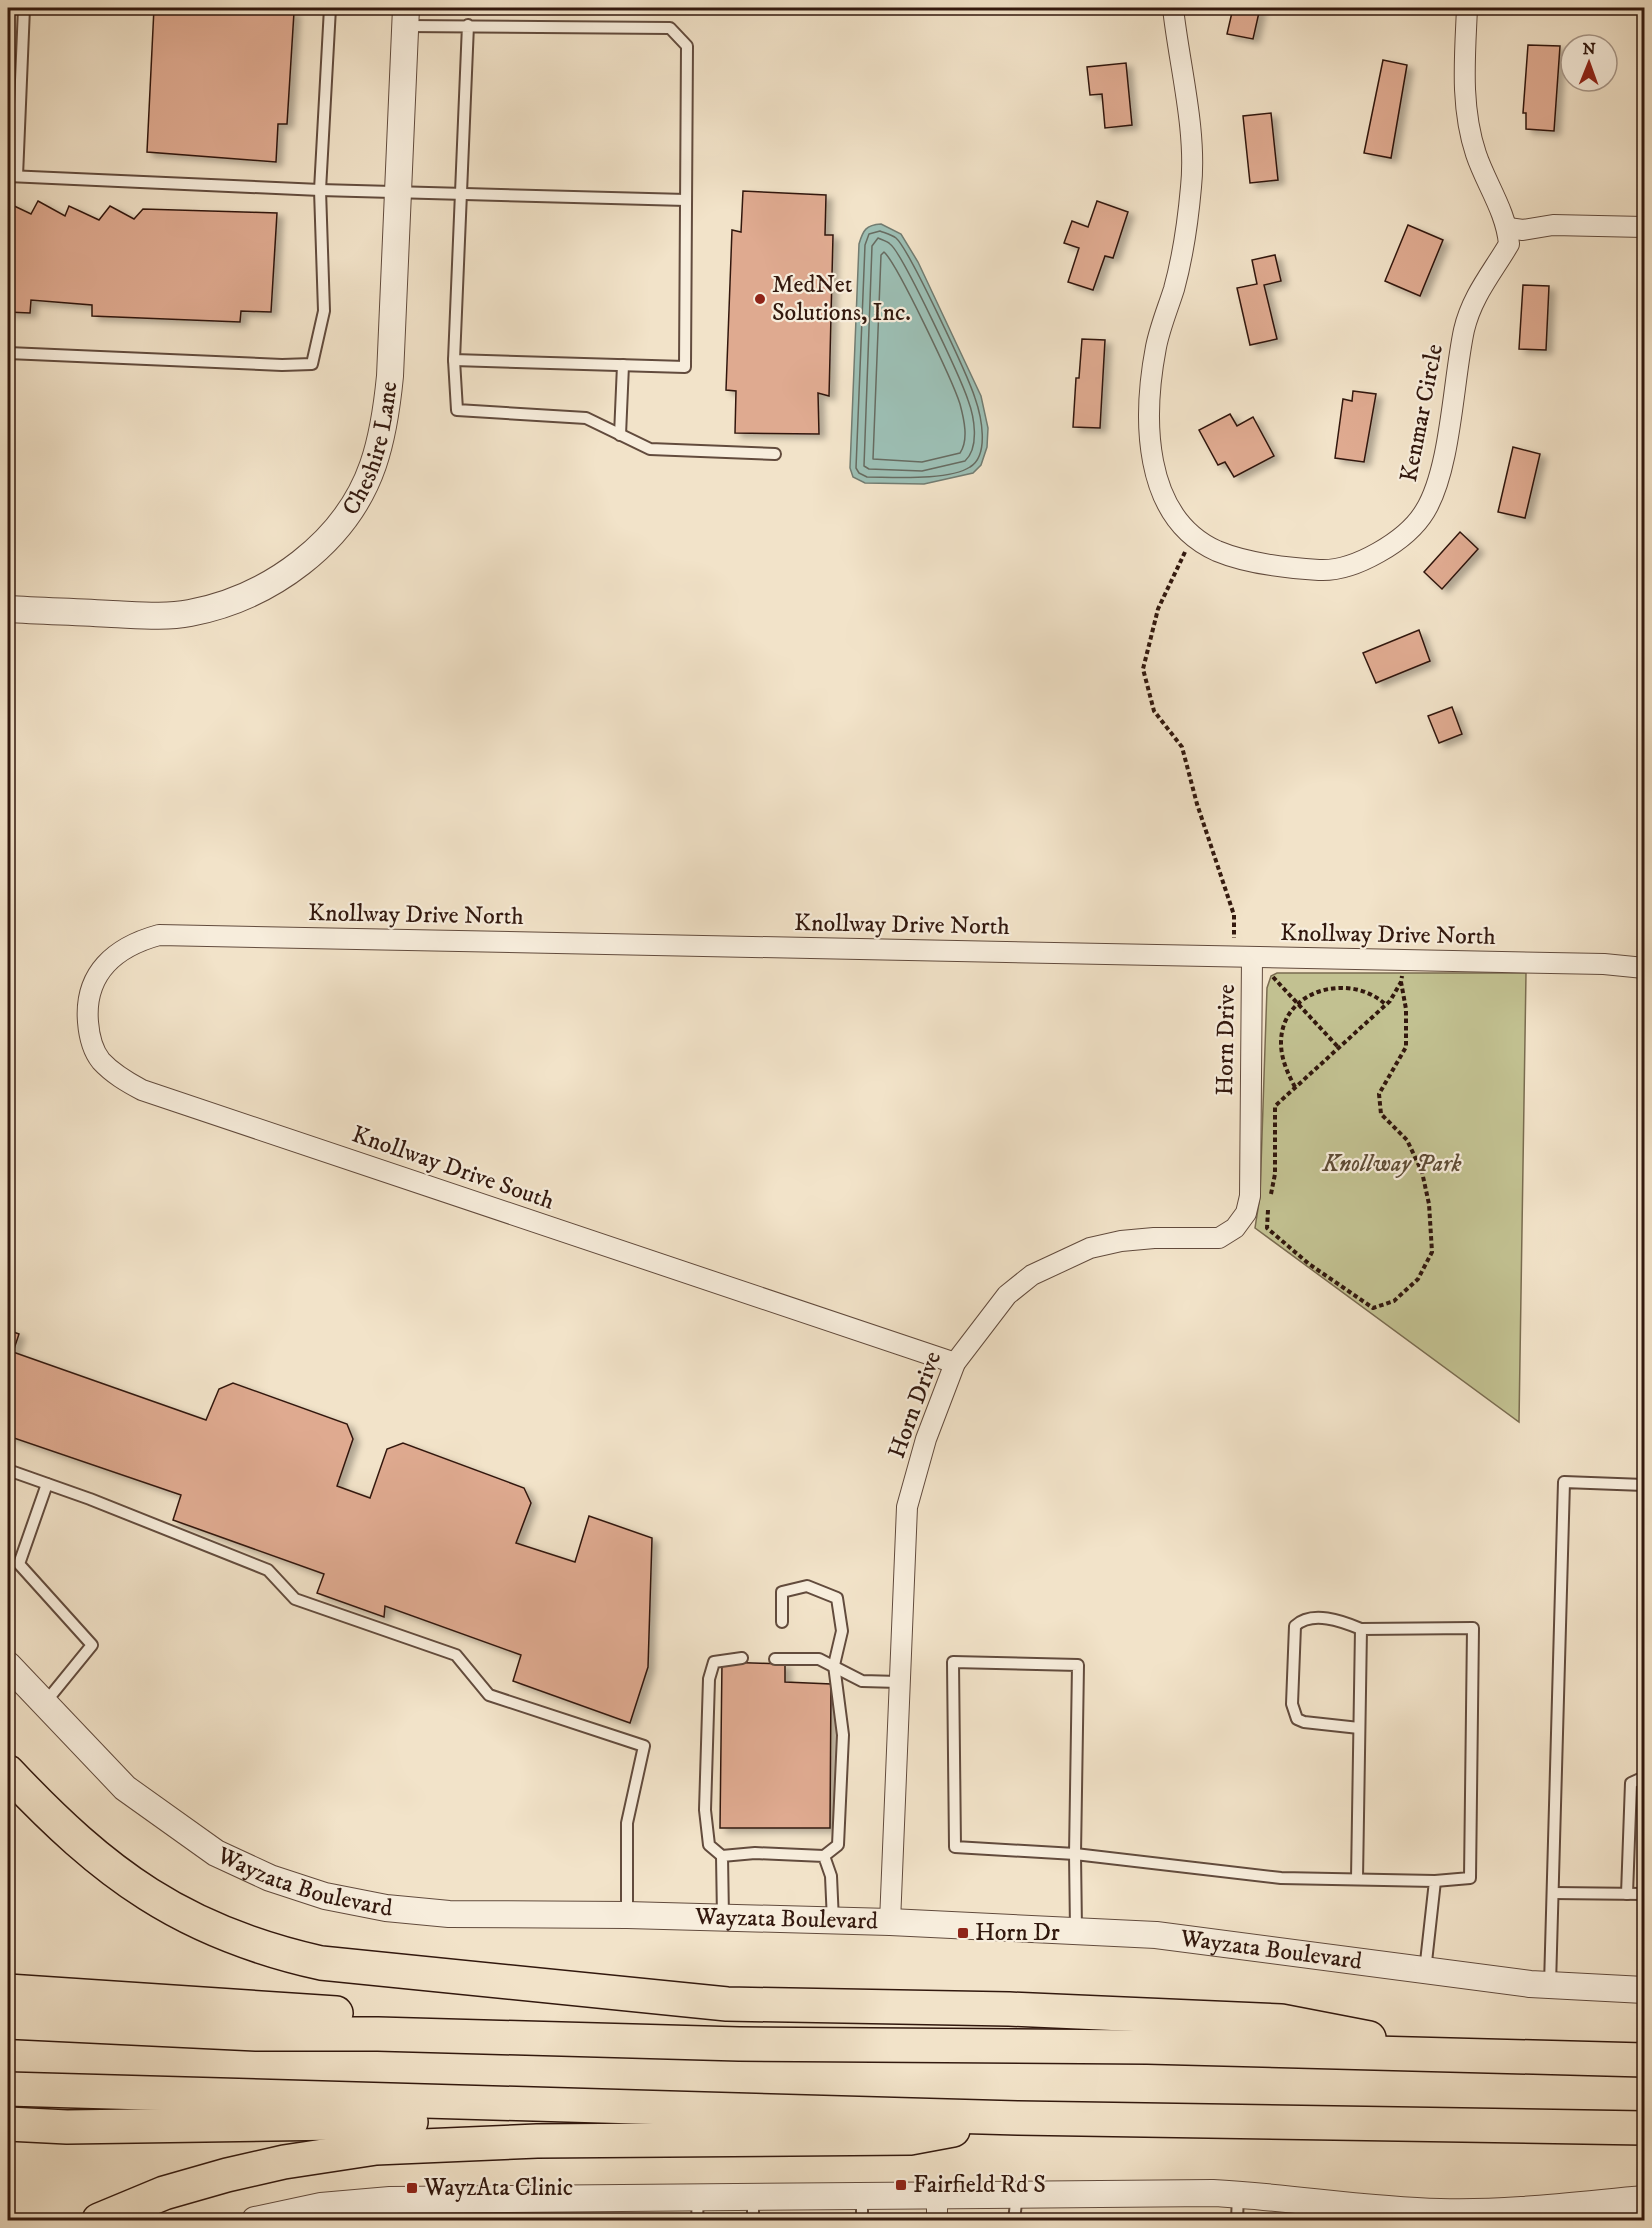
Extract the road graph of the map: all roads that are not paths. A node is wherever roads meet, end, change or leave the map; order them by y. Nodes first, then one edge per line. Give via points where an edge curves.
1 (24, 8) edge
2 (330, 8) edge
3 (1173, 8) edge
4 (1467, 8) edge
5 (406, 17) edge
6 (468, 25) junction
7 (12, 176) edge
8 (320, 190) junction
9 (398, 191) junction
10 (461, 195) junction
11 (686, 200) junction
12 (1644, 227) edge
13 (1508, 228) junction
14 (8, 353) edge
15 (454, 360) junction
16 (623, 365) junction
17 (620, 435) junction
18 (775, 454) dead end
19 (8, 609) edge
20 (159, 935) joint
21 (1243, 958) junction
22 (1644, 968) edge
23 (955, 1363) junction
24 (8, 1470) edge
25 (47, 1484) junction
26 (1644, 1485) edge
27 (782, 1622) dead end
28 (1361, 1629) junction
29 (742, 1658) dead end
30 (776, 1659) dead end
31 (8, 1665) edge
32 (834, 1665) junction
33 (899, 1682) junction
34 (44, 1704) junction
35 (1359, 1728) junction
36 (8, 1772) edge
37 (1644, 1777) edge
38 (1075, 1854) junction
39 (722, 1856) junction
40 (825, 1856) junction
41 (1357, 1879) junction
42 (1435, 1881) junction
43 (1553, 1893) junction
44 (1627, 1894) junction
45 (1644, 1894) edge
46 (627, 1915) junction
47 (723, 1918) junction
48 (833, 1921) junction
49 (890, 1922) junction
50 (1076, 1930) junction
51 (1425, 1971) junction
52 (1550, 1985) junction
53 (1644, 1990) edge
54 (8, 1991) edge
55 (8, 2022) edge
56 (739, 2044) junction
57 (1468, 2057) junction
58 (1644, 2060) edge
59 (8, 2089) edge
60 (751, 2110) junction
61 (1018, 2118) junction
62 (8, 2124) edge
63 (1644, 2128) edge
64 (1017, 2194) junction
65 (1238, 2194) junction
66 (862, 2195) junction
67 (937, 2195) junction
68 (1644, 2199) edge
69 (697, 2209) edge
70 (753, 2209) edge
71 (392, 2210) edge
72 (1511, 2215) edge
73 (99, 2220) edge
74 (255, 2220) edge
75 (862, 2220) edge
76 (937, 2220) edge
77 (1014, 2220) edge
78 (1237, 2220) edge

1 - 7 lane
2 - 8 lane
3 - 13 street, Kenmar Circle via 1192,183 1186,235 1156,345 1148,414 1156,473 1167,502 1193,535 1216,550 1250,560 1324,570 1353,566 1383,550 1406,531 1424,513 1435,490 1465,330 1483,282 1509,244
4 - 13 street via 1464,91 1469,122 1475,153
5 - 6 lane
5 - 9 street, Cheshire Lane
6 - 10 lane
6 - 11 lane via 670,28 687,46
7 - 8 lane
8 - 9 lane
8 - 14 lane via 324,311 312,363
9 - 10 lane
9 - 19 street, Cheshire Lane via 385,423 373,467 355,503 331,536 301,563 265,586 230,602 189,613 143,615
10 - 11 lane
10 - 15 lane
11 - 16 lane via 685,368
12 - 13 street
15 - 16 lane
15 - 17 lane via 457,410 586,418
16 - 17 lane
17 - 18 lane via 650,449
20 - 21 street, Knollway Drive North
20 - 23 street, Knollway Drive South via 134,942 106,963 92,983 86,1006 88,1034 99,1059 115,1075 142,1090
21 - 22 street, Knollway Drive North via 1604,964
21 - 23 street, Horn Drive via 1250,1196 1246,1213 1219,1238 1121,1241 1060,1260 1007,1295
23 - 33 street, Horn Drive via 926,1439 907,1507
24 - 25 lane
25 - 34 lane via 19,1564 92,1645
25 - 46 lane via 268,1570 296,1599 456,1655 489,1695 644,1746 627,1823
26 - 43 lane via 1564,1482
27 - 32 lane via 782,1592 807,1586 837,1598 842,1631
28 - 35 lane
28 - 35 lane via 1342,1621 1310,1618 1295,1626 1292,1704 1293,1712 1304,1722
28 - 42 lane via 1473,1628 1470,1878
29 - 39 lane via 714,1662 709,1679 705,1810 709,1845
30 - 32 lane via 819,1659
31 - 34 street, Wayzata Boulevard
32 - 33 lane via 862,1681
32 - 40 lane via 843,1735 840,1814 838,1845
33 - 49 street, Horn Drive
34 - 46 street, Wayzata Boulevard via 125,1788 216,1853 270,1878 325,1896 386,1908 448,1914
35 - 41 lane
36 - 57 highway via 84,1848 177,1912 256,1947 321,1964 727,2004 1009,2009 1281,2021
37 - 44 lane via 1631,1784
38 - 38 lane via 1078,1665 953,1662 955,1847
38 - 41 lane via 1281,1878
38 - 50 lane
39 - 40 lane
39 - 47 lane
40 - 48 lane via 831,1876
41 - 42 lane
42 - 51 lane
43 - 44 lane
43 - 52 lane
44 - 45 lane
46 - 47 street, Wayzata Boulevard
47 - 48 street, Wayzata Boulevard
48 - 49 street, Wayzata Boulevard
49 - 50 street, Wayzata Boulevard
50 - 51 street, Wayzata Boulevard via 1156,1935
51 - 52 street, Wayzata Boulevard
52 - 53 street, Wayzata Boulevard
54 - 56 highway via 530,2023
55 - 56 highway via 256,2034
56 - 57 highway via 1147,2047
57 - 58 highway
59 - 60 highway
60 - 61 highway
60 - 62 highway via 308,2125
61 - 63 highway
61 - 73 highway via 910,2138 537,2141 376,2148 227,2175 164,2193
64 - 65 street
64 - 67 street
64 - 77 lane
65 - 72 street via 1418,2211
65 - 78 lane
66 - 67 street
66 - 70 street
66 - 75 lane
67 - 76 street
68 - 72 street
69 - 70 street
69 - 71 street
71 - 74 street via 321,2206

